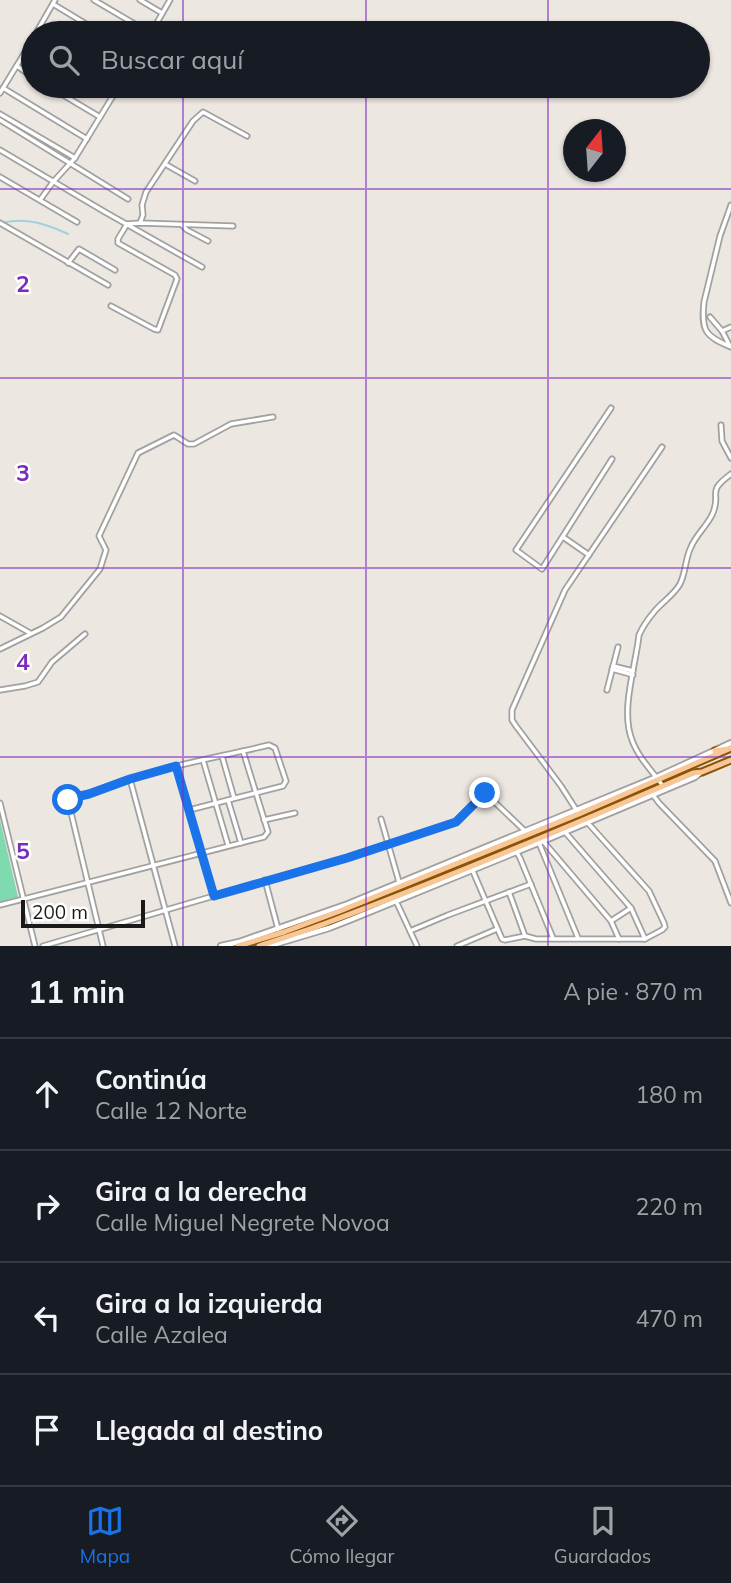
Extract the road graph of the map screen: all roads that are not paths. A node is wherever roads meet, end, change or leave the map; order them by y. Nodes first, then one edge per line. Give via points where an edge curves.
1 (94, 0) edge
2 (140, 0) edge
3 (170, 0) edge
4 (54, 2) edge
5 (162, 13) junction
6 (43, 21) edge
7 (83, 21) edge
8 (130, 21) edge
9 (157, 21) edge
10 (21, 61) edge
11 (17, 66) junction
12 (21, 69) edge
13 (4, 88) junction
14 (0, 93) edge
15 (68, 98) edge
16 (112, 98) edge
17 (0, 114) edge
18 (100, 117) junction
19 (0, 120) edge
20 (247, 136) dead end
21 (88, 139) junction
22 (0, 150) edge
23 (75, 158) junction
24 (71, 164) junction
25 (165, 164) junction
26 (0, 177) edge
27 (53, 181) junction
28 (195, 181) dead end
29 (128, 199) dead end
30 (40, 200) junction
31 (731, 205) edge
32 (76, 222) dead end
33 (0, 223) edge
34 (140, 223) junction
35 (127, 224) junction
36 (181, 224) junction
37 (233, 226) dead end
38 (208, 241) dead end
39 (68, 263) junction
40 (202, 267) dead end
41 (115, 270) dead end
42 (108, 285) dead end
43 (111, 306) dead end
44 (710, 317) dead end
45 (731, 327) edge
46 (722, 331) junction
47 (731, 346) edge
48 (611, 408) dead end
49 (273, 417) dead end
50 (721, 425) dead end
51 (662, 447) dead end
52 (731, 457) edge
53 (612, 459) dead end
54 (731, 474) edge
55 (564, 537) junction
56 (589, 555) junction
57 (0, 616) edge
58 (30, 634) junction
59 (85, 634) dead end
60 (618, 647) dead end
61 (0, 649) edge
62 (613, 668) junction
63 (633, 673) junction
64 (0, 690) edge
65 (607, 690) dead end
66 (731, 746) edge
67 (243, 751) junction
68 (715, 751) joint
69 (222, 756) junction
70 (203, 760) junction
71 (731, 760) edge
72 (176, 766) junction
73 (702, 772) junction
74 (130, 779) junction
75 (660, 781) junction
76 (256, 793) junction
77 (653, 795) junction
78 (234, 798) junction
79 (228, 800) junction
80 (0, 803) edge
81 (216, 803) junction
82 (189, 810) junction
83 (1, 812) edge
84 (578, 812) junction
85 (295, 813) dead end
86 (381, 818) dead end
87 (264, 820) junction
88 (586, 821) junction
89 (525, 832) junction
90 (565, 832) junction
91 (541, 842) junction
92 (241, 843) junction
93 (389, 844) junction
94 (228, 846) junction
95 (516, 851) junction
96 (201, 853) junction
97 (154, 866) junction
98 (472, 869) junction
99 (265, 880) junction
100 (400, 882) junction
101 (87, 884) junction
102 (531, 884) junction
103 (509, 892) junction
104 (214, 896) junction
105 (24, 900) junction
106 (396, 901) junction
107 (487, 901) junction
108 (731, 903) edge
109 (0, 905) edge
110 (631, 908) junction
111 (166, 910) junction
112 (611, 921) junction
113 (278, 929) junction
114 (497, 929) junction
115 (98, 930) junction
116 (410, 931) junction
117 (525, 936) junction
118 (552, 938) junction
119 (578, 938) junction
120 (645, 939) junction
121 (619, 940) junction
122 (35, 946) edge
123 (43, 946) edge
124 (103, 946) edge
125 (175, 946) edge
126 (222, 946) edge
127 (238, 946) edge
128 (259, 946) edge
129 (269, 946) edge
130 (417, 946) edge
131 (457, 946) edge

1 - 8 street
2 - 5 street
3 - 5 street
4 - 6 street
4 - 7 street
5 - 9 street
10 - 11 street
11 - 12 street
11 - 13 street
13 - 14 street
13 - 21 street
15 - 18 street
16 - 18 street
17 - 23 street
18 - 21 street
19 - 24 street
20 - 25 street via 203,112
21 - 23 street
22 - 27 street
23 - 24 street
24 - 27 street
24 - 29 street
25 - 28 street
25 - 34 street via 146,192
26 - 30 street
27 - 30 street
27 - 35 street
30 - 32 street
31 - 47 street via 703,312 707,334
33 - 39 street
34 - 35 street
34 - 36 street
35 - 40 street
35 - 43 street via 118,243 175,275 177,282 158,330
36 - 37 street
36 - 38 street
39 - 41 street via 79,248
39 - 42 street
44 - 46 street
45 - 46 street
46 - 47 street
48 - 55 street via 516,550 542,569
49 - 58 street via 231,424 194,444 174,435 138,453 99,536 106,550 100,569 61,617
50 - 52 street via 722,441
51 - 56 street
53 - 55 street
54 - 63 street via 714,490 714,511 691,545 679,585 644,624
55 - 56 street
56 - 84 street via 565,590 512,710 512,720
57 - 58 street
58 - 61 street
59 - 64 street via 52,662 38,682
60 - 62 street
62 - 63 street
62 - 65 street
63 - 75 street via 627,711 631,738
66 - 68 main road
66 - 75 main road
67 - 69 street
67 - 76 street
67 - 76 street via 275,748 286,784
68 - 75 street
69 - 70 street
69 - 78 street
70 - 72 street
70 - 81 street
71 - 73 main road
72 - 74 street
72 - 82 street
73 - 75 main road
73 - 77 street
74 - 97 street
74 - 101 street via 68,800
75 - 84 main road
75 - 88 main road
76 - 78 street
76 - 87 street
77 - 88 street
77 - 108 street via 715,861
78 - 79 street
79 - 81 street
79 - 92 street
80 - 83 street
81 - 82 street
81 - 94 street
82 - 96 street
83 - 105 street
84 - 88 street
84 - 89 street
84 - 127 main road via 340,912
85 - 87 street
86 - 93 street
87 - 92 street via 267,835
88 - 90 street
88 - 120 street via 649,891 665,927
88 - 128 main road
89 - 93 street via 485,793 456,822
89 - 100 street
90 - 91 street
90 - 110 street
91 - 95 street
91 - 112 street
91 - 119 street
92 - 94 street
93 - 99 street
93 - 100 street
94 - 96 street
95 - 98 street
95 - 102 street
96 - 97 street
96 - 104 street
97 - 101 street
97 - 111 street
98 - 106 street
98 - 107 street
99 - 104 street
99 - 113 street
100 - 113 street
101 - 105 street
101 - 115 street
102 - 103 street
102 - 118 street
103 - 107 street
103 - 117 street
104 - 111 street
105 - 109 street
105 - 122 street
106 - 116 street
106 - 129 street
107 - 114 street
107 - 116 street
110 - 112 street
110 - 120 street
111 - 115 street
111 - 125 street
112 - 121 street
113 - 126 street
114 - 117 street via 502,939
114 - 131 street
115 - 123 street
115 - 124 street
116 - 130 street
117 - 118 street
118 - 119 street
119 - 121 street
120 - 121 street

